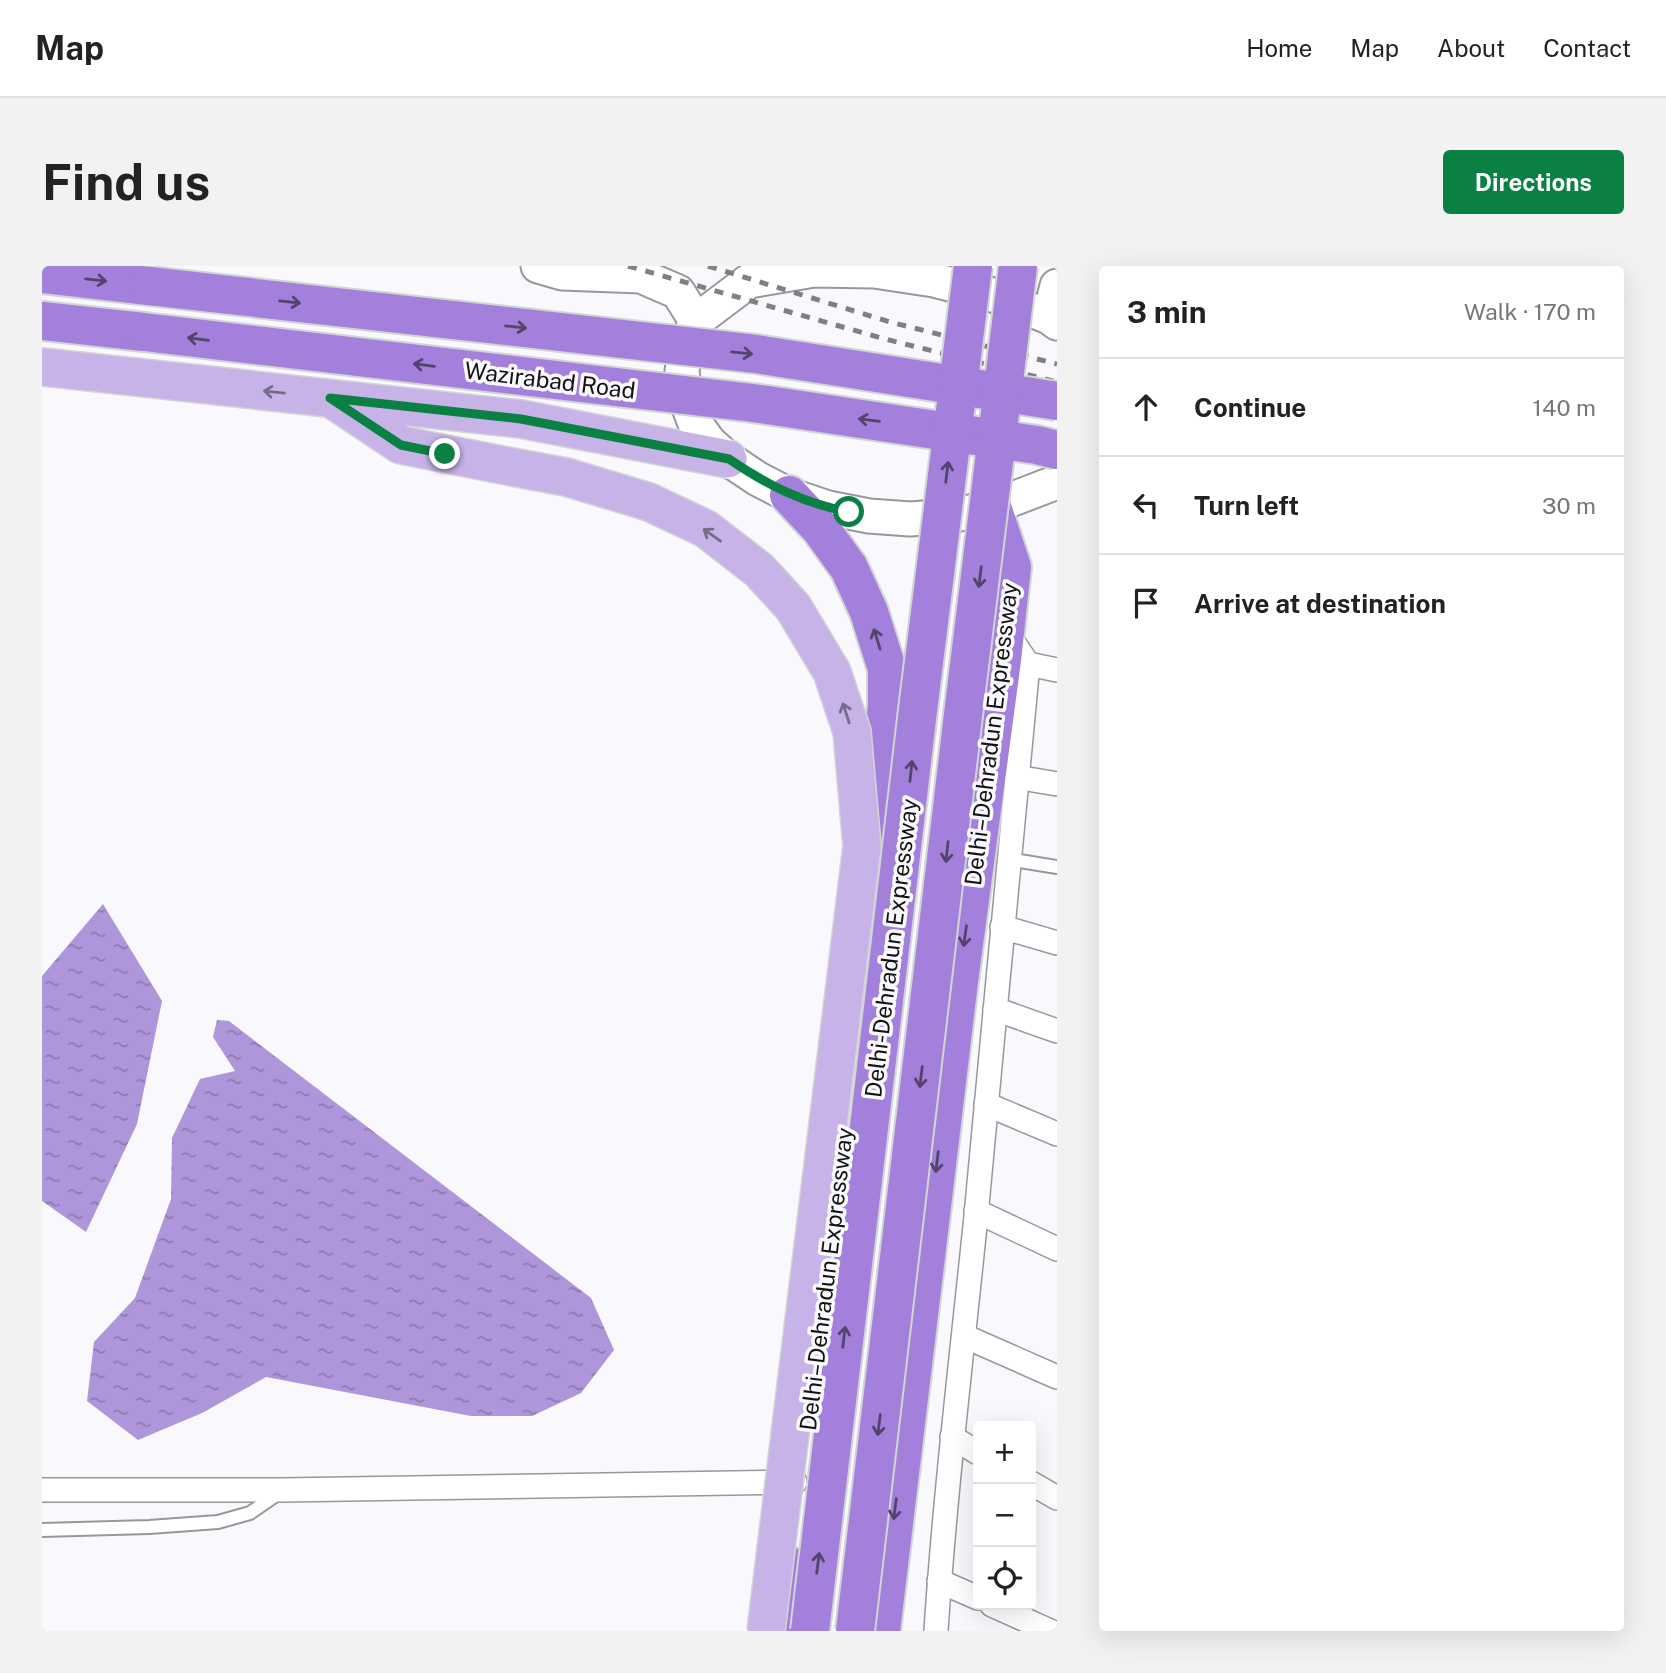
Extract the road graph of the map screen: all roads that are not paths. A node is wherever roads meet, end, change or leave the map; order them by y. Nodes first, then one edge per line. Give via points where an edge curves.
1 (538, 266) edge
2 (973, 266) edge
3 (1018, 266) edge
4 (812, 267) edge
5 (42, 274) edge
6 (1054, 309) edge
7 (42, 321) edge
8 (696, 321) junction
9 (42, 367) edge
10 (330, 398) junction
11 (1057, 401) edge
12 (729, 459) junction
13 (1056, 475) edge
14 (789, 495) junction
15 (992, 507) junction
16 (1005, 630) junction
17 (1028, 664) junction
18 (1057, 670) edge
19 (1016, 777) junction
20 (1057, 784) edge
21 (1008, 859) junction
22 (1057, 867) edge
23 (1002, 927) junction
24 (1057, 943) edge
25 (995, 1009) junction
26 (1057, 1031) edge
27 (986, 1104) junction
28 (1057, 1134) edge
29 (976, 1211) junction
30 (1057, 1249) edge
31 (964, 1336) junction
32 (1057, 1377) edge
33 (952, 1437) junction
34 (973, 1450) edge
35 (802, 1482) junction
36 (1033, 1484) edge
37 (42, 1490) edge
38 (282, 1490) junction
39 (1057, 1498) edge
40 (42, 1530) edge
41 (939, 1581) junction
42 (973, 1596) edge
43 (1003, 1610) edge
44 (766, 1631) edge
45 (785, 1631) edge
46 (810, 1631) edge
47 (855, 1631) edge
48 (881, 1631) edge
49 (936, 1631) edge
50 (1050, 1631) edge

1 - 8 main road via 562,274 641,276 678,292
46 -> 2 highway, Delhi-Dehradun Expressway, bridge
3 -> 47 highway, Delhi-Dehradun Expressway, bridge
4 - 6 main road via 934,280
4 - 8 main road via 749,281
5 -> 11 highway, Wazirabad Road, bridge via 756,354
13 -> 7 highway, Wazirabad Road, bridge via 1037,445 753,403
8 - 12 main road via 682,371 685,397 694,421
10 -> 9 main road
10 - 12 main road via 521,419
44 -> 10 main road, bridge via 862,846 852,732 832,672 793,607 759,570 706,529 649,502 566,477 401,445
12 - 14 main road
13 - 15 main road
14 - 15 main road via 828,508 910,519
35 -> 14 highway, Delhi–Dehradun Expressway via 853,1059 887,669 849,568
15 - 16 highway, Delhi–Dehradun Expressway via 1012,567
16 - 17 street
16 -> 48 highway, Delhi–Dehradun Expressway
17 - 18 street
17 - 19 street
19 - 20 street
19 - 21 street
21 - 22 lane
21 - 23 street
23 - 24 street
23 - 25 street
25 - 26 street
25 - 27 street
27 - 28 street
27 - 29 street
29 - 30 street
29 - 31 street
31 - 32 street
31 - 33 street
33 - 34 street
33 - 41 street
35 - 38 street
35 - 45 highway, Delhi–Dehradun Expressway
36 - 39 street
37 - 38 street
38 - 40 lane via 250,1513 218,1522
41 - 42 street
41 - 49 street
43 - 50 street

